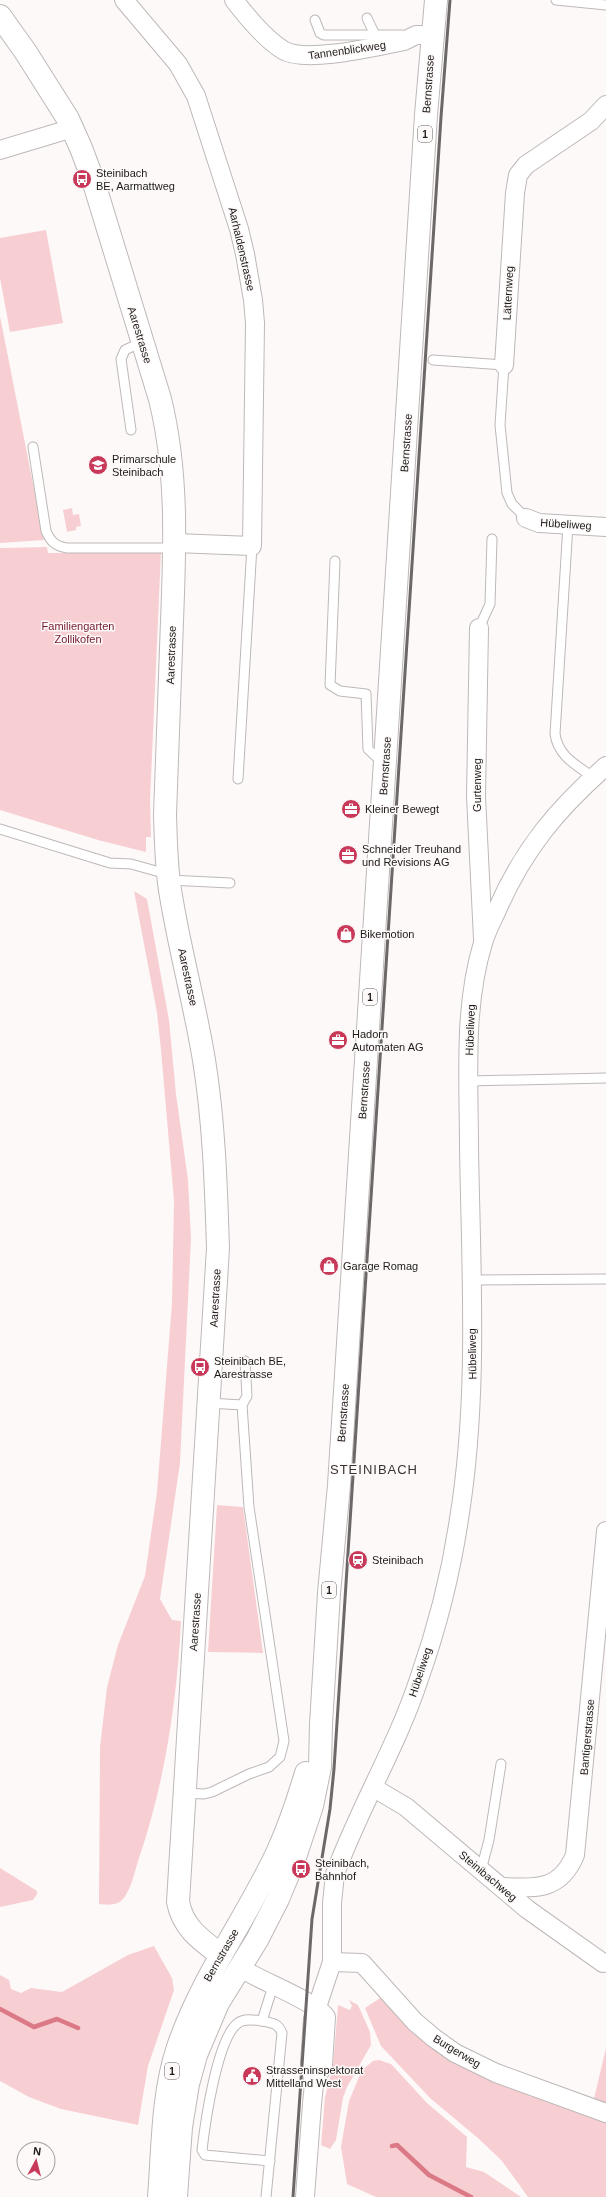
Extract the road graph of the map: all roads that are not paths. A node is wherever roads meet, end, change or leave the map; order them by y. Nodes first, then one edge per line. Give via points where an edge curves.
1 (124, 0) edge
2 (234, 0) edge
3 (436, 0) edge
4 (556, 0) edge
5 (606, 5) edge
6 (0, 16) edge
7 (367, 18) dead end
8 (315, 20) dead end
9 (376, 35) junction
10 (424, 35) junction
11 (606, 105) edge
12 (72, 128) junction
13 (0, 150) edge
14 (142, 342) junction
15 (433, 360) dead end
16 (504, 365) junction
17 (131, 430) dead end
18 (33, 447) dead end
19 (526, 518) joint
20 (568, 525) junction
21 (606, 527) edge
22 (492, 539) dead end
23 (175, 545) junction
24 (252, 546) junction
25 (335, 561) dead end
26 (479, 628) joint
27 (386, 765) junction
28 (600, 771) edge
29 (238, 779) dead end
30 (0, 829) edge
31 (169, 877) junction
32 (230, 883) dead end
33 (483, 941) junction
34 (606, 1078) edge
35 (469, 1081) junction
36 (606, 1279) edge
37 (472, 1280) junction
38 (245, 1361) dead end
39 (209, 1403) junction
40 (242, 1405) junction
41 (606, 1531) edge
42 (321, 1724) junction
43 (501, 1764) dead end
44 (374, 1788) junction
45 (185, 1793) junction
46 (481, 1870) junction
47 (502, 1887) junction
48 (221, 1955) junction
49 (332, 1962) junction
50 (603, 1963) dead end
51 (239, 1967) junction
52 (273, 1986) junction
53 (317, 2008) junction
54 (262, 2021) junction
55 (606, 2113) edge
56 (270, 2161) junction
57 (159, 2197) edge
58 (176, 2197) edge
59 (266, 2197) edge
60 (305, 2197) edge

1 - 24 street, Aarhaldenstrasse via 178,64 196,96 245,254 255,323
2 - 10 street, Tannenblickweg via 249,20 284,51 304,56 404,41
3 - 10 main road, Bernstrasse / 1
4 - 5 lane
6 - 12 main road, Aarestrasse via 45,81
7 - 9 lane
8 - 9 lane via 320,33 324,35
9 - 10 lane
10 - 27 main road, Bernstrasse / 1
11 - 16 street, Lätternweg via 591,121 526,165 518,175
12 - 13 street
12 - 14 main road, Aarestrasse via 93,180
14 - 17 lane via 125,350 121,359
14 - 23 main road, Aarestrasse via 167,426 174,480
15 - 16 lane
16 - 19 lane, Lätternweg via 500,425 507,492 512,504
18 - 23 lane via 46,531 56,545 66,548
19 - 20 street, Hübeliweg via 539,523
20 - 21 street, Hübeliweg
20 - 28 lane via 556,743 565,757
22 - 26 lane via 490,604
23 - 24 street
23 - 31 main road, Aarestrasse via 165,815
24 - 29 lane
25 - 27 lane via 330,685 340,691 366,694 368,749
26 - 33 street, Gurtenweg via 476,796
27 - 42 main road, Bernstrasse / 1
28 - 33 street, Hübeliweg via 559,812 526,854 510,880
30 - 31 lane via 110,863 131,864
31 - 32 lane
31 - 39 main road, Aarestrasse via 204,1061 215,1154 218,1248
33 - 35 street, Hübeliweg via 470,1007
34 - 35 lane
35 - 37 street, Hübeliweg
36 - 37 lane
37 - 44 street, Hübeliweg via 472,1391 466,1468 455,1542 442,1602 419,1680
38 - 40 lane via 247,1396
39 - 40 lane
39 - 45 main road, Aarestrasse
40 - 45 lane via 249,1507 284,1741 280,1757 269,1767 212,1792
41 - 47 street, Bantigerstrasse via 575,1855 569,1869 559,1880 545,1886
42 - 48 main road, Bernstrasse / 1 via 297,1802 277,1853
42 - 51 main road, Bernstrasse / 1 via 320,1766 306,1827 278,1899 257,1940
43 - 46 lane via 489,1840
44 - 46 street, Steinibachweg via 406,1807
44 - 49 street, Hübeliweg via 335,1874 332,1903
45 - 48 main road, Aarestrasse via 178,1890 180,1912 189,1929
46 - 47 street, Steinibachweg
47 - 50 street, Steinibachweg via 527,1909
48 - 51 main road, Aarestrasse
48 - 57 main road, Bernstrasse / 1 via 200,1992 178,2049 166,2103
49 - 53 street, Hübeliweg
49 - 55 street, Burgerweg via 362,1963 415,2022 434,2038 475,2064
51 - 52 street
51 - 58 main road, Bernstrasse / 1 via 205,2030 188,2084 181,2127
52 - 53 street
52 - 54 lane
53 - 60 street via 327,2020 323,2065 314,2084
54 - 56 lane via 280,2027 282,2033
54 - 56 lane via 238,2022 231,2031 215,2073 202,2150 205,2154 215,2156
56 - 59 lane

